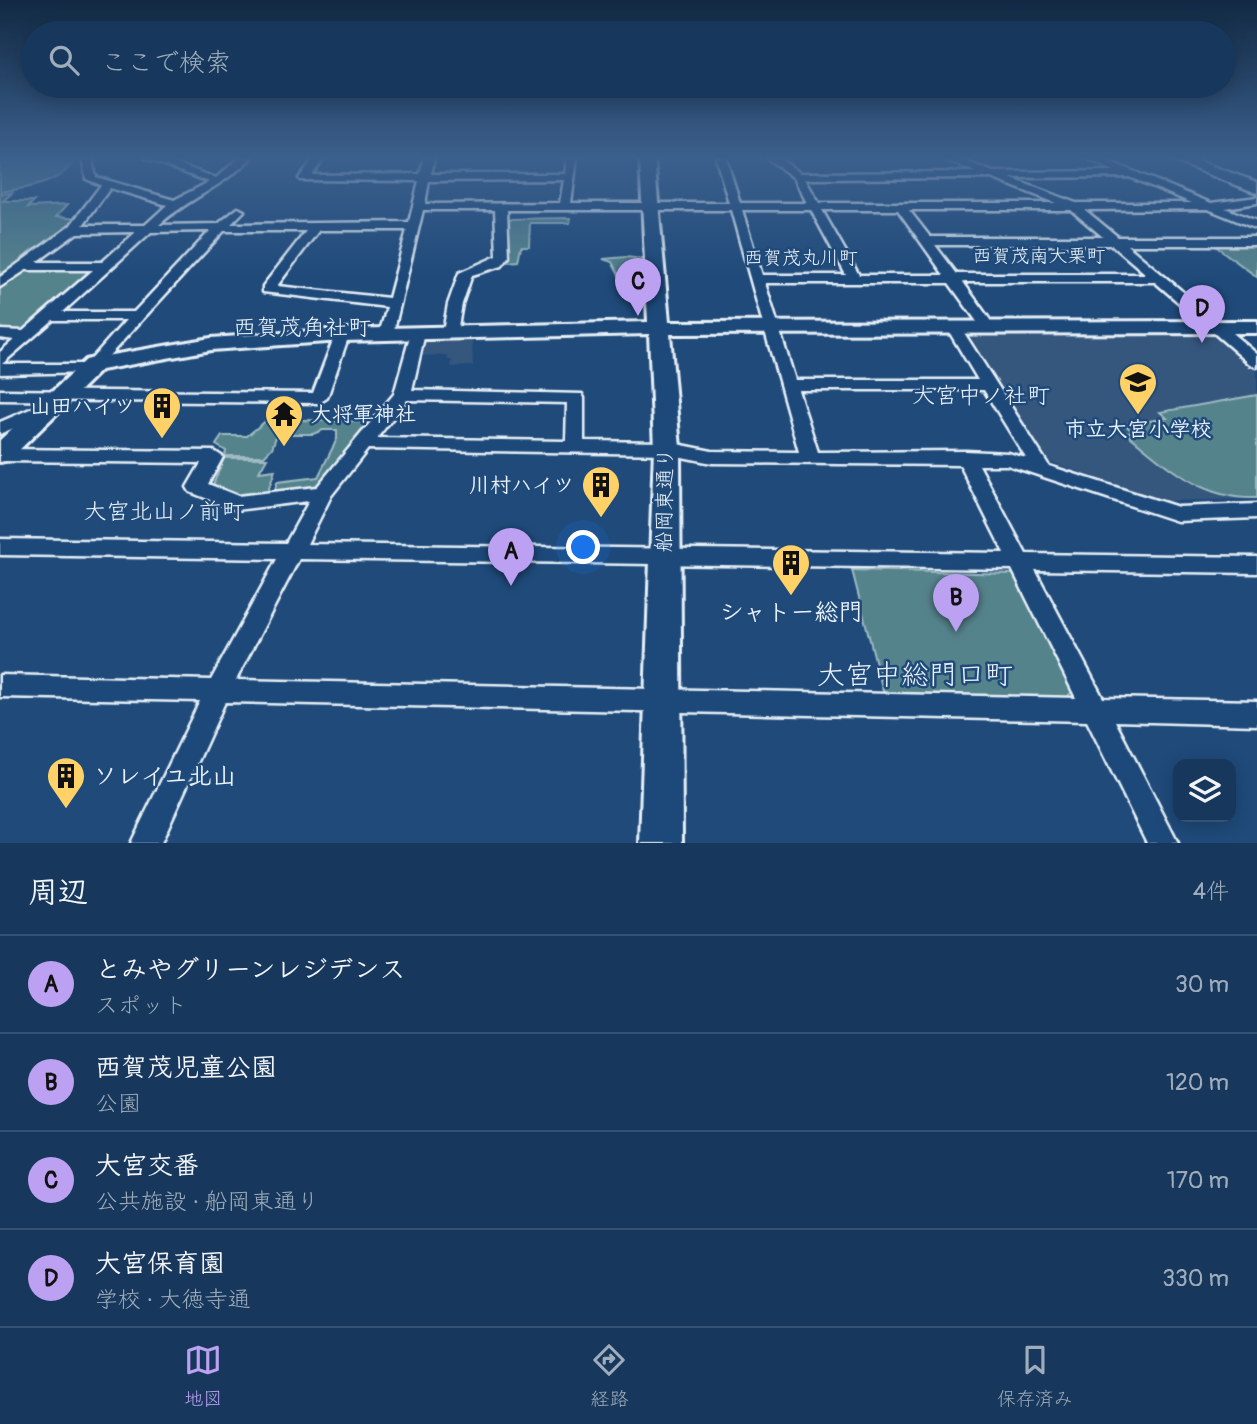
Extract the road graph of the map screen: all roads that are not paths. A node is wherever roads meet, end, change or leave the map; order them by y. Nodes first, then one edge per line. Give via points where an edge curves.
1 (97, 197) edge
2 (153, 197) edge
3 (187, 197) edge
4 (420, 197) edge
5 (566, 197) edge
6 (650, 197) edge
7 (732, 197) edge
8 (812, 197) edge
9 (1051, 197) edge
10 (1191, 197) edge
11 (1257, 200) edge
12 (174, 204) junction
13 (565, 206) junction
14 (651, 206) junction
15 (734, 206) junction
16 (817, 206) junction
17 (901, 206) junction
18 (1074, 206) junction
19 (1214, 206) junction
20 (418, 207) junction
21 (501, 207) junction
22 (238, 212) dead end
23 (1257, 225) edge
24 (223, 226) junction
25 (316, 226) junction
26 (413, 226) junction
27 (149, 227) junction
28 (74, 229) junction
29 (926, 241) junction
30 (1117, 241) junction
31 (1257, 241) edge
32 (105, 266) junction
33 (22, 267) junction
34 (953, 278) junction
35 (1161, 278) junction
36 (757, 279) junction
37 (855, 279) junction
38 (0, 283) edge
39 (392, 303) junction
40 (136, 316) junction
41 (49, 317) junction
42 (988, 327) junction
43 (1216, 327) junction
44 (1257, 327) edge
45 (661, 328) junction
46 (773, 328) junction
47 (954, 328) junction
48 (450, 332) junction
49 (418, 333) junction
50 (0, 334) edge
51 (386, 334) junction
52 (342, 335) junction
53 (27, 336) junction
54 (0, 360) edge
55 (1257, 362) edge
56 (91, 367) junction
57 (0, 369) edge
58 (788, 385) junction
59 (989, 385) junction
60 (402, 395) junction
61 (0, 396) edge
62 (58, 399) junction
63 (0, 429) edge
64 (364, 443) junction
65 (575, 447) junction
66 (667, 448) junction
67 (0, 455) edge
68 (810, 457) junction
69 (966, 457) junction
70 (1041, 468) junction
71 (323, 493) junction
72 (1257, 510) edge
73 (0, 547) edge
74 (290, 551) junction
75 (665, 557) junction
76 (1019, 562) junction
77 (1257, 565) edge
78 (0, 686) edge
79 (218, 690) junction
80 (664, 700) junction
81 (1095, 710) junction
82 (1257, 713) edge
83 (146, 843) edge
84 (661, 843) edge
85 (1163, 843) edge

1 - 28 street
2 - 12 street
3 - 12 street
4 - 20 street
5 - 13 street
6 - 14 street, 船岡東通り
7 - 15 street
8 - 16 street
9 - 18 street
10 - 19 street
11 - 19 street
12 - 27 street
13 - 14 street
13 - 21 street
14 - 15 street
14 - 45 street, 船岡東通り
15 - 16 street
15 - 36 street
16 - 17 street
16 - 37 street
17 - 18 street
17 - 29 street
18 - 19 street
18 - 30 street
19 - 23 street
20 - 21 street
20 - 26 street
21 - 48 street via 503,257 466,273
22 - 24 street
24 - 25 street
24 - 27 street
24 - 40 street
25 - 26 street
25 - 39 street via 268,289
26 - 39 street
27 - 28 street
27 - 32 street
28 - 33 street
29 - 30 street
29 - 34 street
30 - 31 street
30 - 35 street
32 - 33 street
32 - 41 street
33 - 38 street
34 - 35 street
34 - 37 street
34 - 42 street
35 - 43 street
36 - 37 street
36 - 46 street
39 - 51 street
40 - 41 street
40 - 56 street
41 - 53 street
42 - 43 street
42 - 47 street
43 - 44 street
43 - 55 street
45 - 46 street
45 - 48 street
45 - 66 street, 船岡東通り
46 - 47 street
46 - 58 street
47 - 59 street
48 - 49 street
49 - 51 street
49 - 60 street
50 - 53 street
51 - 52 street
52 - 56 street via 190,347
52 - 62 street via 319,398
53 - 54 street
56 - 57 street
56 - 62 street
58 - 59 street
58 - 68 street
59 - 70 street
60 - 64 street
60 - 65 street via 576,398
61 - 62 street
62 - 63 street
62 - 67 street
64 - 65 street
64 - 71 street
65 - 66 street
66 - 68 street via 712,457
66 - 75 street, 船岡東通り
67 - 71 street via 214,457 197,487 236,503
68 - 69 street
69 - 70 street via 1008,459
69 - 76 street
70 - 72 street via 1177,514
71 - 74 street
73 - 74 street
74 - 75 street
74 - 79 street
75 - 76 street
75 - 80 street, 船岡東通り
76 - 77 street
76 - 81 street
78 - 79 street
79 - 80 street
79 - 83 street
80 - 81 street
80 - 84 street, 船岡東通り
81 - 82 street
81 - 85 street

